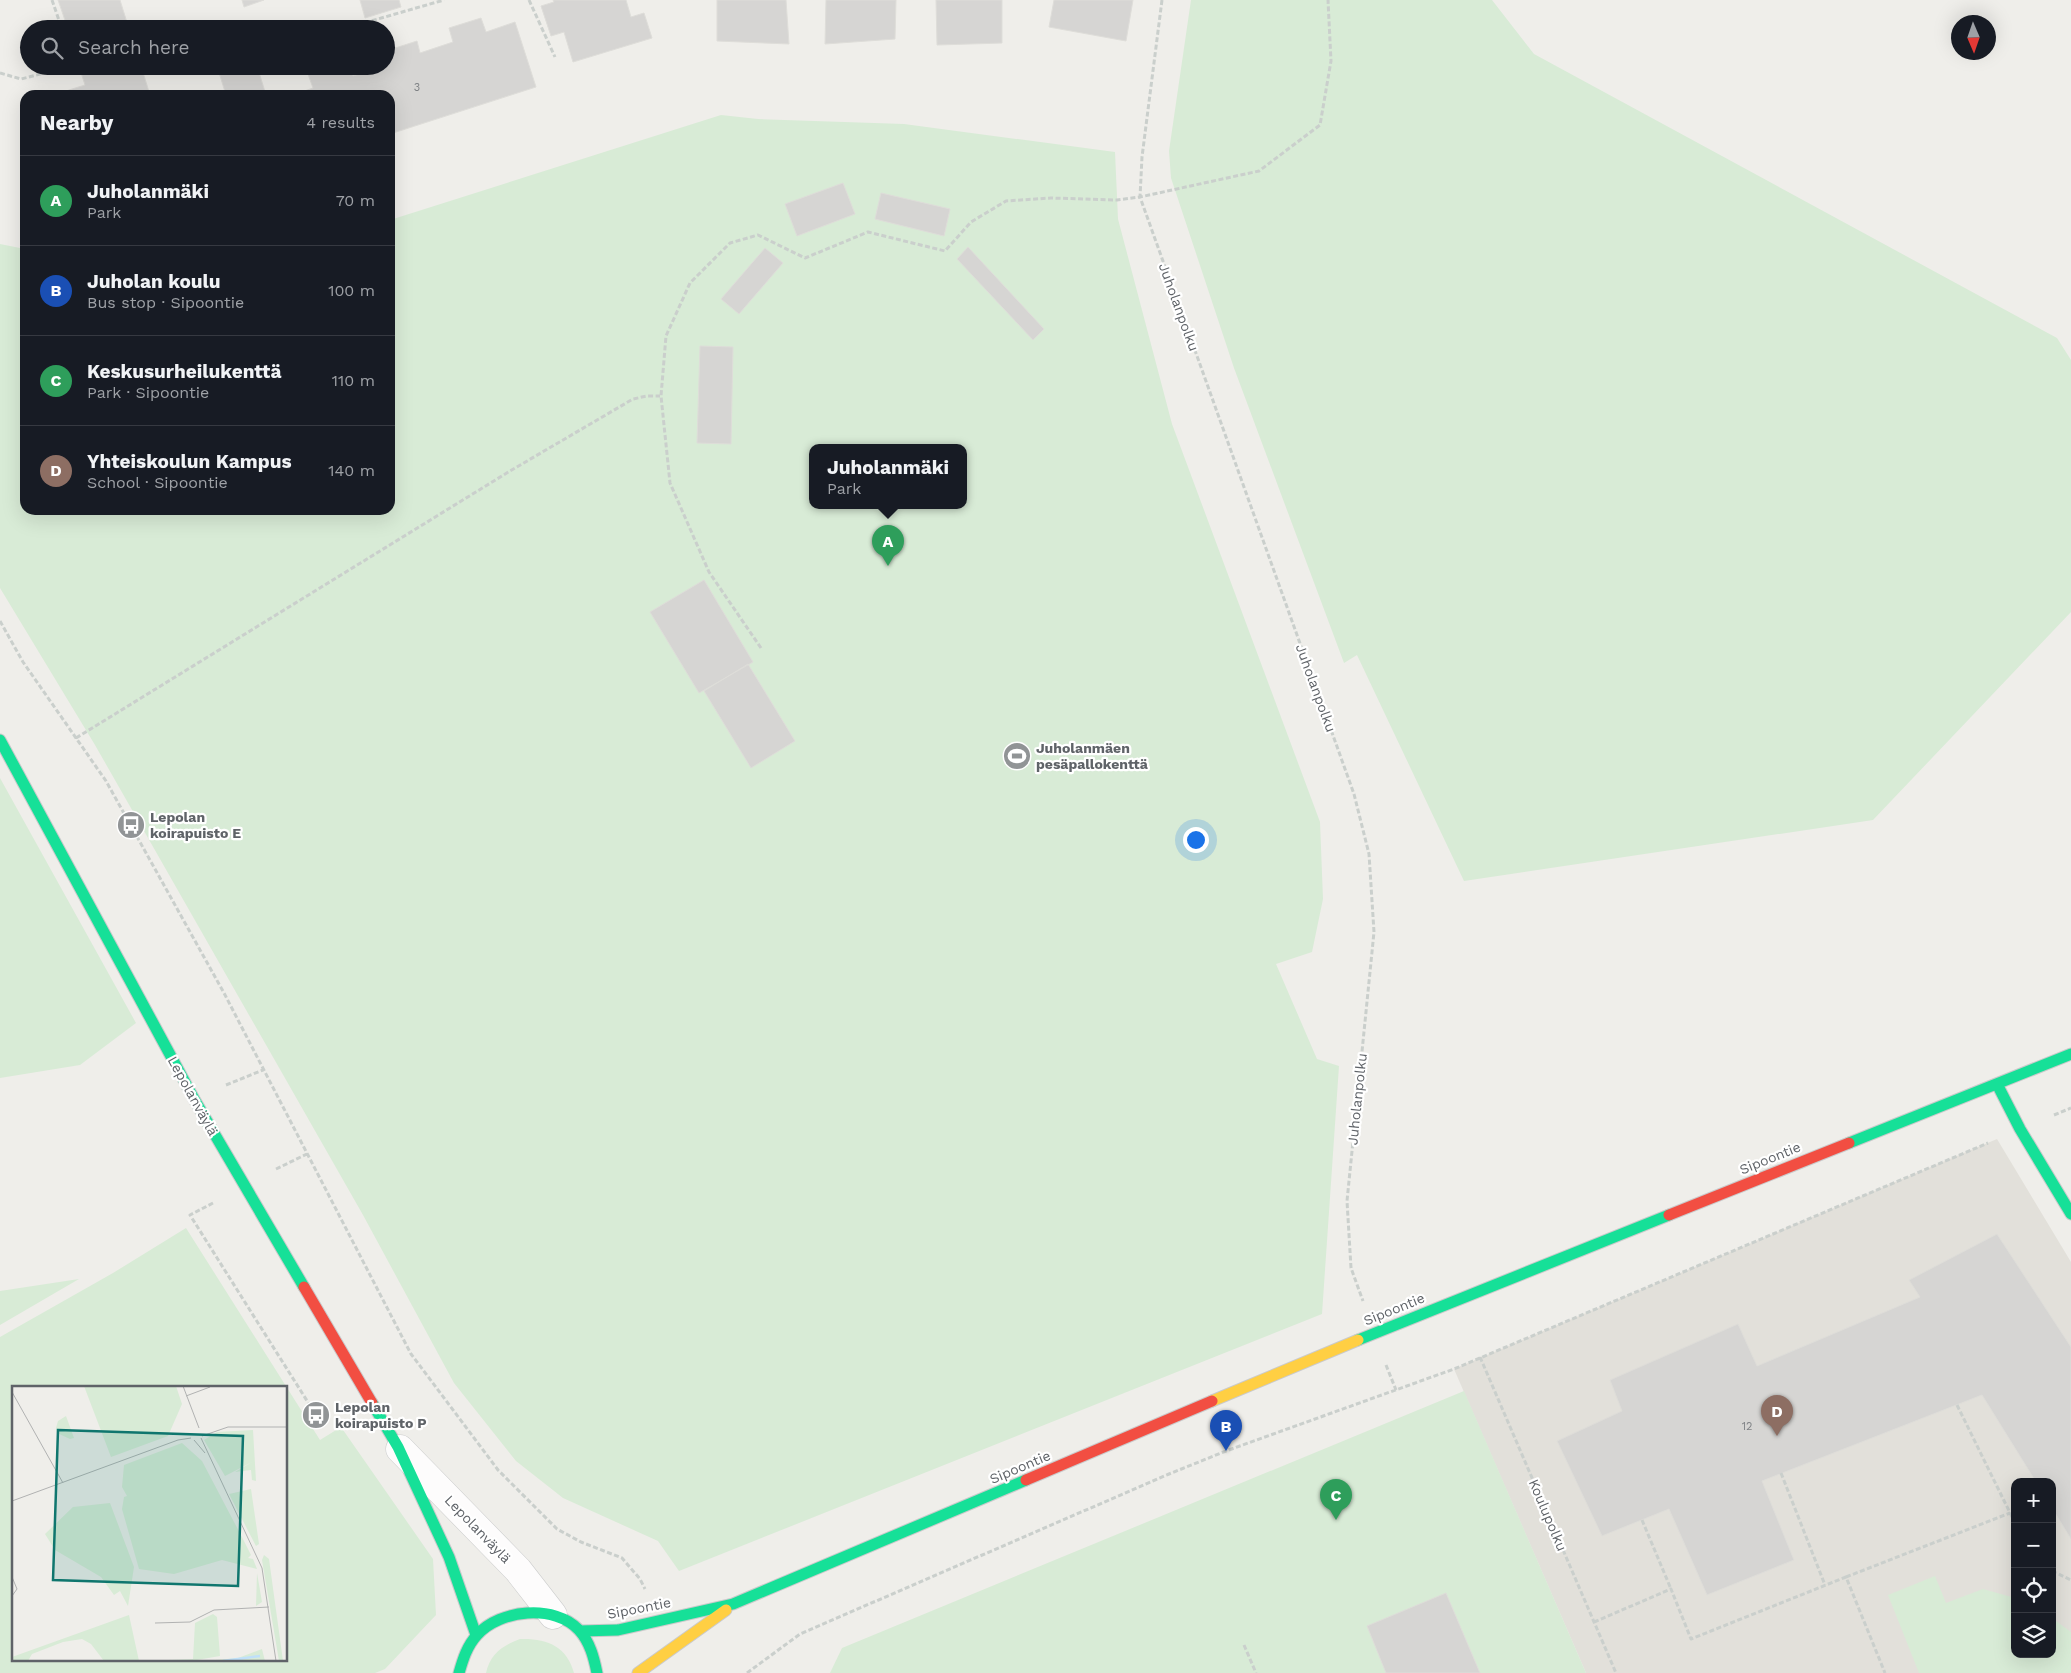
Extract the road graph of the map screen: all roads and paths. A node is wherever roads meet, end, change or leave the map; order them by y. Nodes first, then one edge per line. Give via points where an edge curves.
1 (52, 0) edge
2 (444, 0) edge
3 (529, 0) edge
4 (1162, 0) edge
5 (1328, 0) edge
6 (59, 20) edge
7 (374, 20) edge
8 (555, 57) dead end
9 (0, 73) edge
10 (37, 75) edge
11 (1140, 198) junction
12 (661, 396) junction
13 (0, 621) edge
14 (760, 648) dead end
15 (76, 738) junction
16 (0, 740) edge
17 (2071, 1054) edge
18 (1997, 1084) junction
19 (2071, 1108) edge
20 (2020, 1129) junction
21 (2071, 1214) edge
22 (1374, 1333) junction
23 (1480, 1358) junction
24 (1396, 1390) junction
25 (1957, 1405) dead end
26 (398, 1446) junction
27 (1781, 1474) dead end
28 (2010, 1513) joint
29 (1642, 1520) dead end
30 (2056, 1573) edge
31 (1846, 1577) junction
32 (2071, 1580) edge
33 (1825, 1585) junction
34 (1670, 1590) junction
35 (733, 1604) junction
36 (553, 1616) junction
37 (661, 1620) junction
38 (1594, 1622) junction
39 (580, 1631) junction
40 (476, 1635) junction
41 (1244, 1645) dead end
42 (462, 1658) junction
43 (446, 1668) dead end
44 (459, 1673) edge
45 (597, 1673) edge
46 (638, 1673) edge
47 (747, 1673) edge
48 (1256, 1673) edge
49 (1616, 1673) edge
50 (1885, 1673) edge

1 - 6 path
2 - 7 path
3 - 8 path
4 - 11 path, Juholanpolku via 1142,157
5 - 11 path via 1331,61 1320,125 1259,171
9 - 10 path via 21,79
11 - 12 path via 1006,201 971,222 945,251 868,232 805,258 758,235 730,243 690,283 666,336
11 - 22 path, Juholanpolku via 1354,794 1369,854 1374,932 1347,1202 1351,1268
12 - 14 path via 670,482 709,572
12 - 15 path via 633,399
13 - 15 path via 23,662
15 - 37 path via 106,780 224,993 411,1354 498,1470 557,1529 622,1558 640,1579
16 - 26 street, Lepolanväylä via 194,1099
17 - 18 street, Sipoontie
18 - 20 street
18 - 22 street, Sipoontie
19 - 20 path
20 - 21 street
20 - 23 path
22 - 24 path, Juholanpolku
22 - 35 street, Sipoontie
23 - 24 path
23 - 38 path, Koulupolku
24 - 47 path via 1226,1451 848,1613 800,1634
25 - 28 path
26 - 36 street, Lepolanväylä via 518,1570
26 - 40 street, Lepolanväylä via 449,1557
27 - 33 path
28 - 31 path
29 - 34 path
30 - 32 path
31 - 33 path
31 - 50 path
33 - 34 path via 1691,1639
34 - 38 path
35 - 37 street, Sipoontie
35 - 46 street, Sipoontie
36 - 39 street
36 - 40 street via 524,1612 499,1618
37 - 39 street, Sipoontie via 618,1630
38 - 49 path, Koulupolku
39 - 45 street via 593,1653
40 - 42 street
41 - 48 path
42 - 43 street
42 - 44 street

